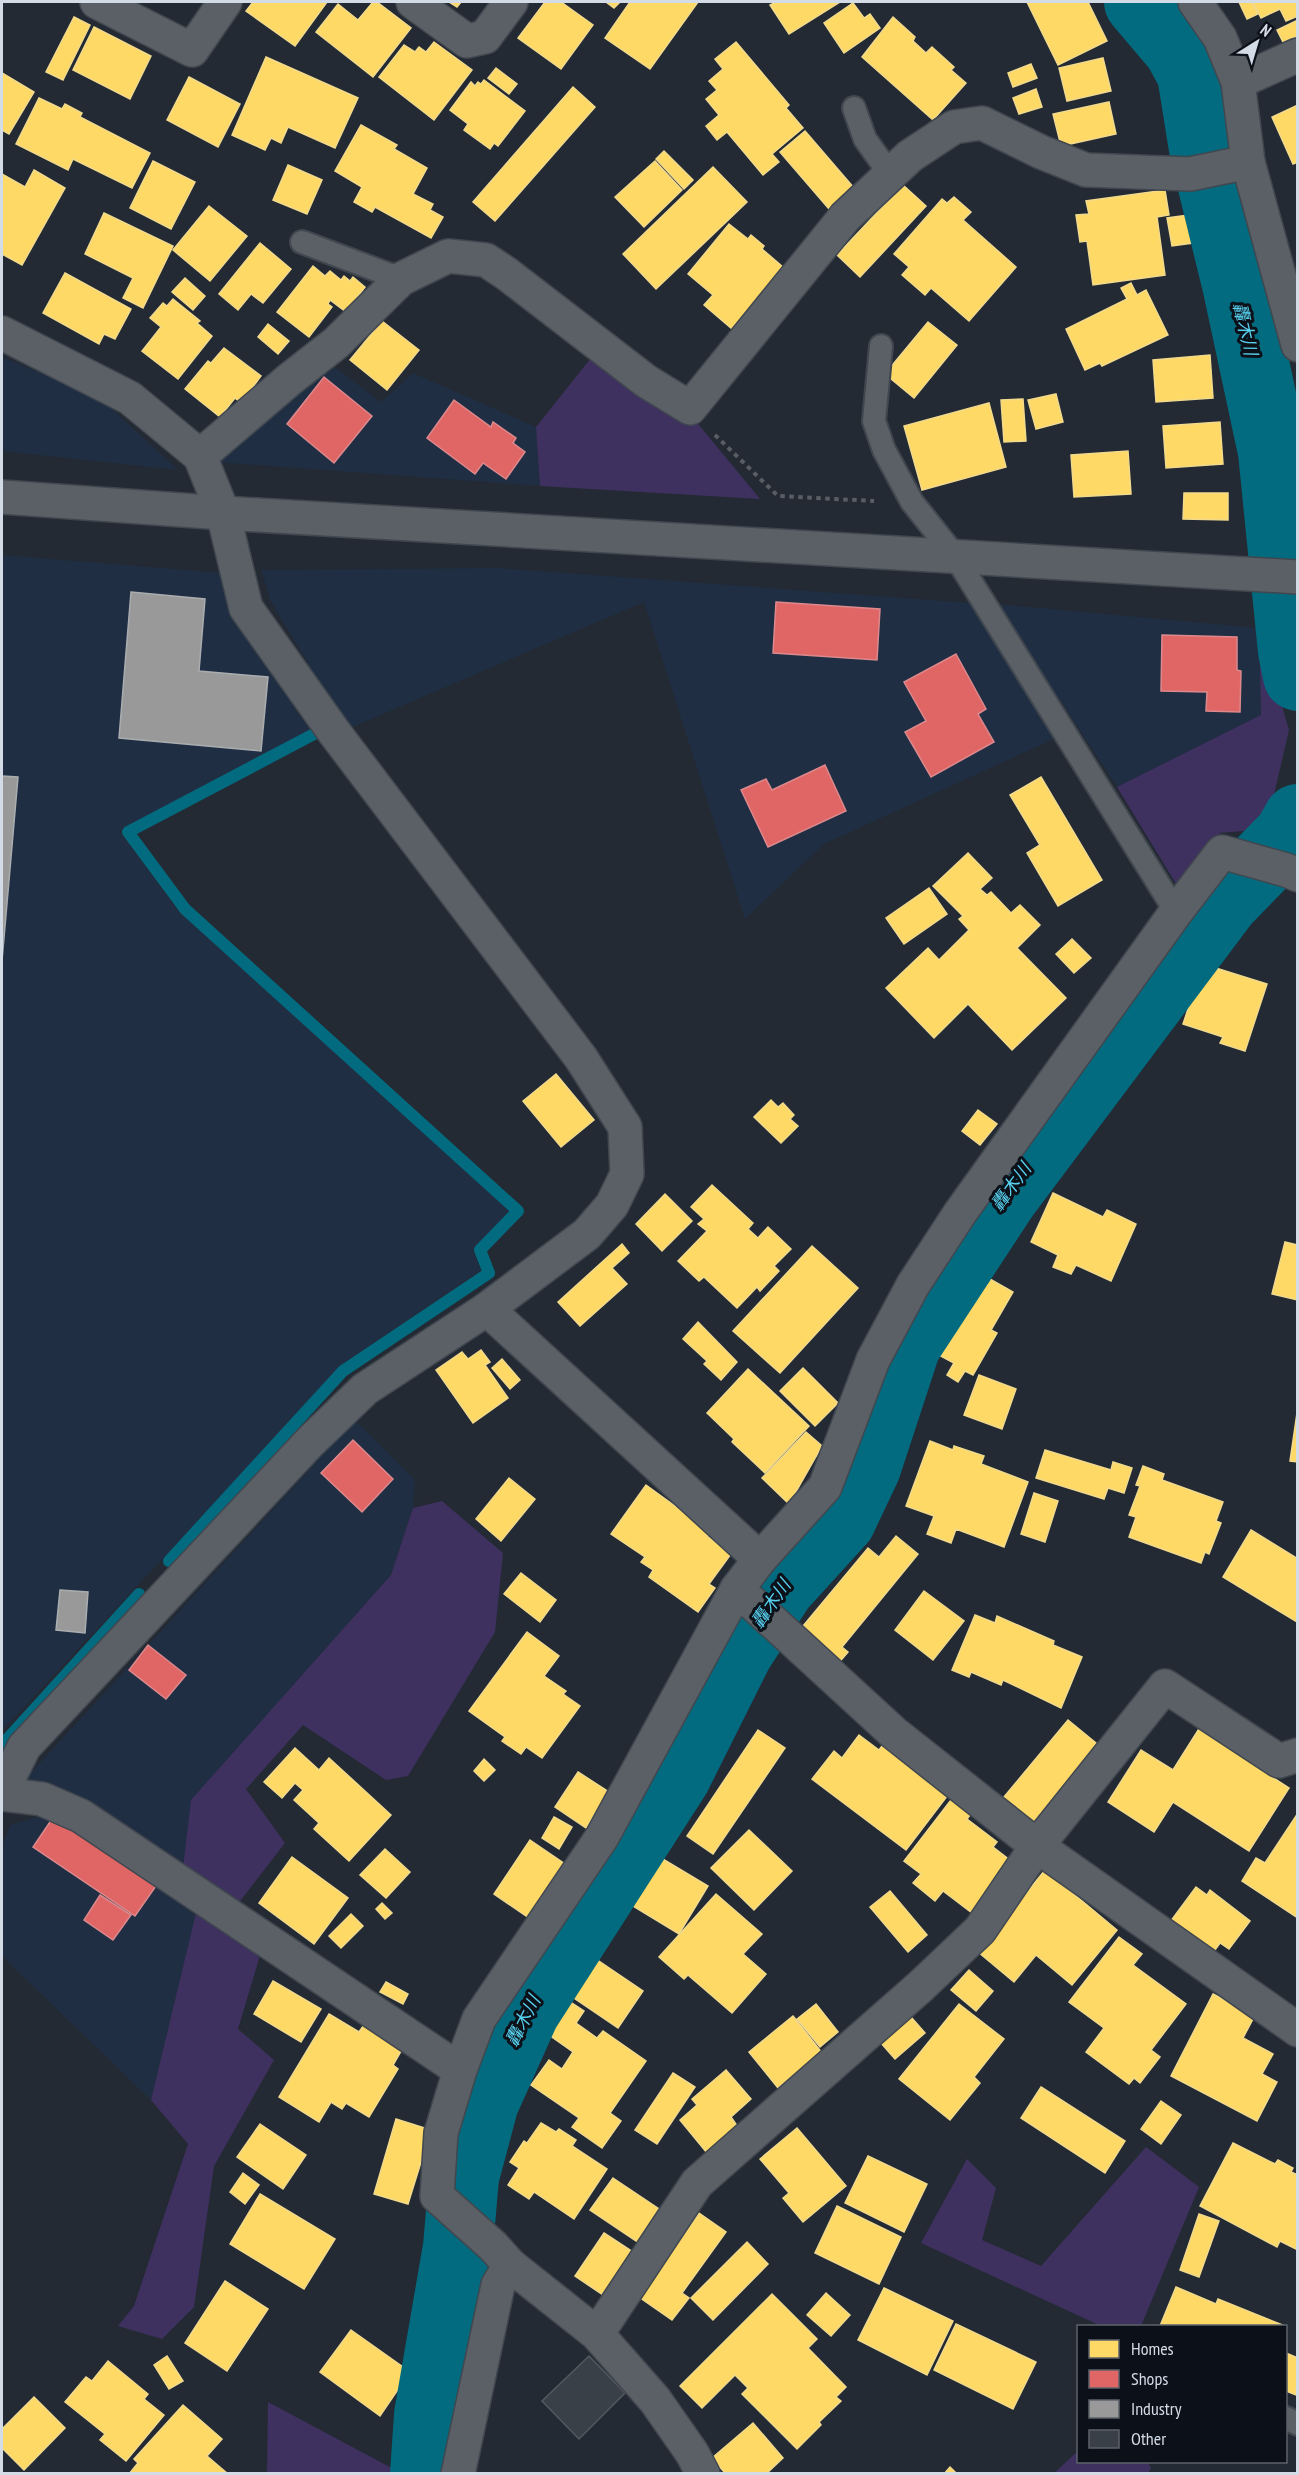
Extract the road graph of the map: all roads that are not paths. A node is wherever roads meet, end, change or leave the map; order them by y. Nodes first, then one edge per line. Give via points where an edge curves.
1 (97, 2) edge
2 (225, 2) edge
3 (412, 2) edge
4 (511, 2) edge
5 (1195, 2) edge
6 (1298, 55) edge
7 (1238, 82) junction
8 (854, 108) dead end
9 (1248, 162) junction
10 (890, 174) junction
11 (302, 242) dead end
12 (401, 279) junction
13 (2, 333) edge
14 (1298, 345) edge
15 (881, 346) dead end
16 (200, 456) junction
17 (2, 497) edge
18 (223, 513) junction
19 (955, 556) junction
20 (1298, 577) edge
21 (1292, 872) edge
22 (1176, 912) junction
23 (487, 1309) junction
24 (760, 1559) junction
25 (737, 1589) junction
26 (1298, 1755) edge
27 (2, 1793) edge
28 (1037, 1846) junction
29 (1298, 2030) edge
30 (460, 2070) junction
31 (502, 2255) junction
32 (597, 2334) junction
33 (458, 2474) edge
34 (703, 2474) edge

1 - 2 street via 192,50
3 - 4 street via 467,41 485,37
5 - 7 street via 1220,38
6 - 7 street
7 - 9 street
8 - 10 lane via 865,139
9 - 10 street via 1190,174 1086,170 981,123 954,127
9 - 14 street
10 - 12 street via 846,218 690,408 646,381 486,260 448,256
11 - 12 lane
12 - 16 street via 336,343
13 - 16 street via 130,398
15 - 19 lane via 874,421 884,450 912,502
16 - 18 street
17 - 18 street
18 - 19 street
18 - 23 street via 246,608 334,732 581,1058 625,1127 627,1174 612,1205 587,1234
19 - 20 street
19 - 22 lane
21 - 22 street via 1222,852
22 - 24 street via 960,1213 913,1285 873,1360 825,1487
23 - 24 street
23 - 27 street via 365,1389 310,1442 24,1747
24 - 25 street
25 - 28 street via 894,1733
25 - 30 street via 603,1836 479,2019
26 - 28 street via 1279,1761 1165,1686
27 - 30 street via 42,1799 81,1816
28 - 29 street
28 - 32 street via 980,1930 697,2183
30 - 31 street via 441,2133 436,2196
31 - 32 street
31 - 33 street
32 - 34 street via 655,2400

